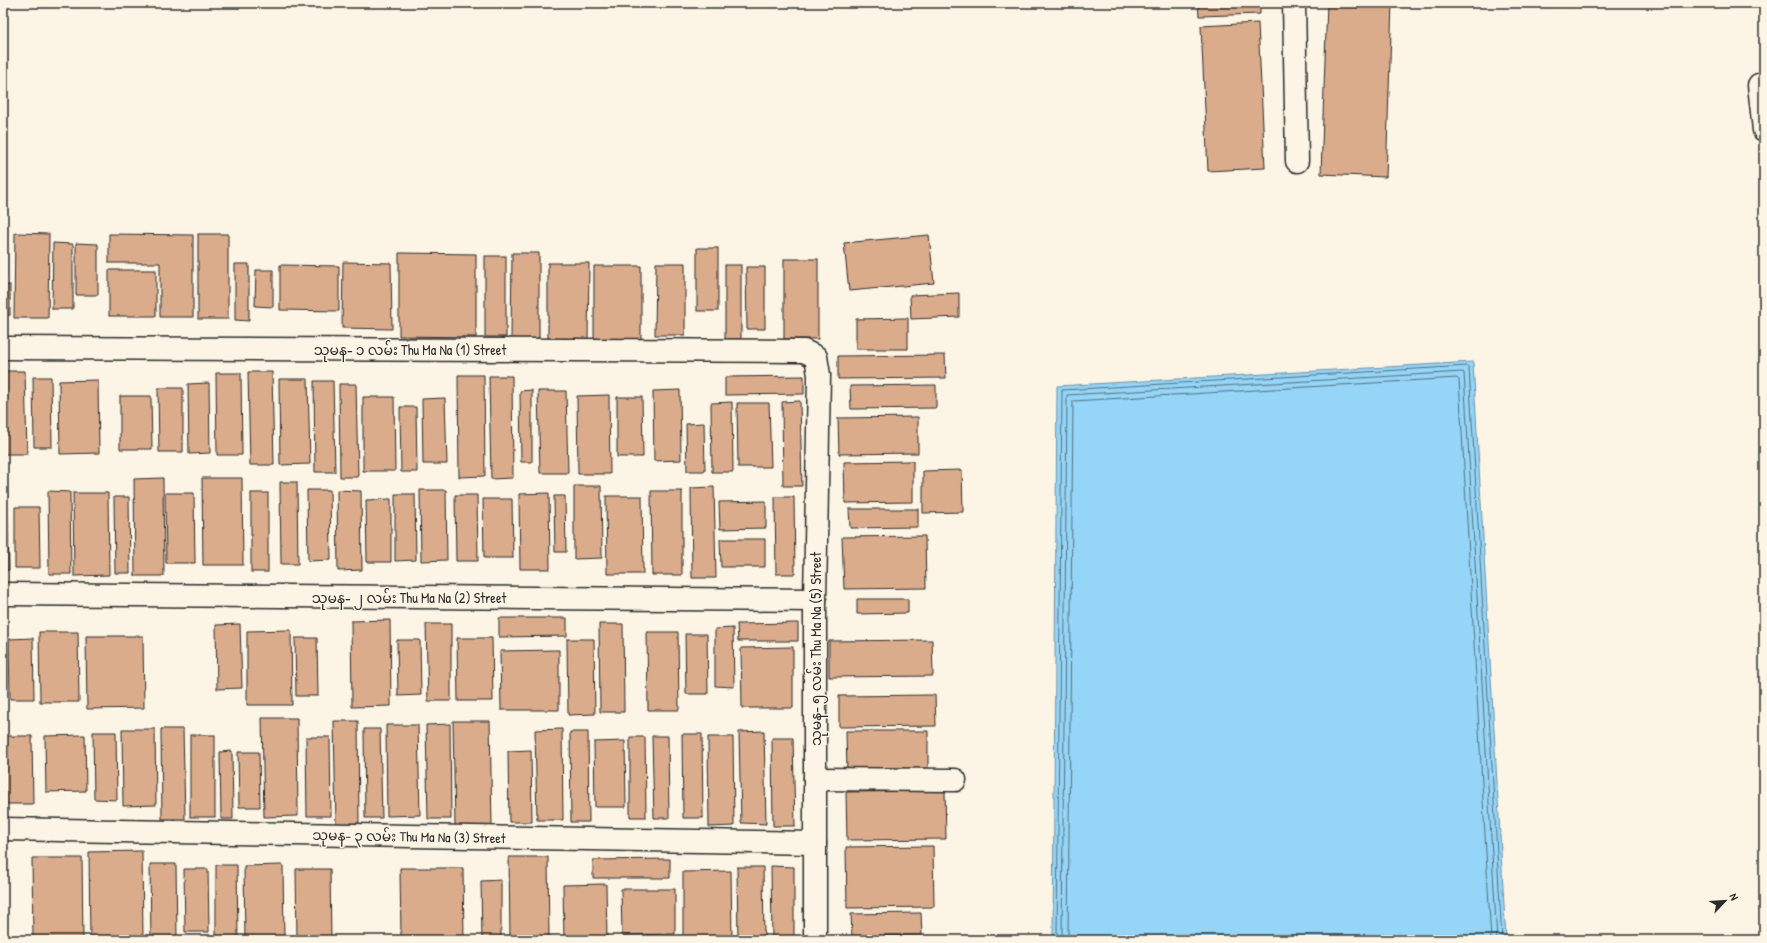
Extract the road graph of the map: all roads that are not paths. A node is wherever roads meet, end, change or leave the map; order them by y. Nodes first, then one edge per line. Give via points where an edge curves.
1 (1294, 3) edge
2 (1760, 85) dead end
3 (1764, 130) edge
4 (1297, 161) dead end
5 (3, 348) edge
6 (816, 357) joint
7 (3, 594) edge
8 (815, 600) junction
9 (815, 779) junction
10 (955, 780) dead end
11 (3, 829) edge
12 (815, 843) junction
13 (815, 940) edge

1 - 4 street
2 - 3 street
5 - 6 street, သုမန- ၁ လမ်း Thu Ma Na (1) Street via 804,351
6 - 8 street, သုမန- ၅ လမ်း Thu Ma Na (5) Street via 819,375
7 - 8 street, သုမန- ၂ လမ်း Thu Ma Na (2) Street
8 - 9 street, သုမန- ၅ လမ်း Thu Ma Na (5) Street
9 - 10 street
9 - 12 street, သုမန- ၅ လမ်း Thu Ma Na (5) Street
11 - 12 street, သုမန- ၃ လမ်း Thu Ma Na (3) Street
12 - 13 street, သုမန- ၅ လမ်း Thu Ma Na (5) Street

